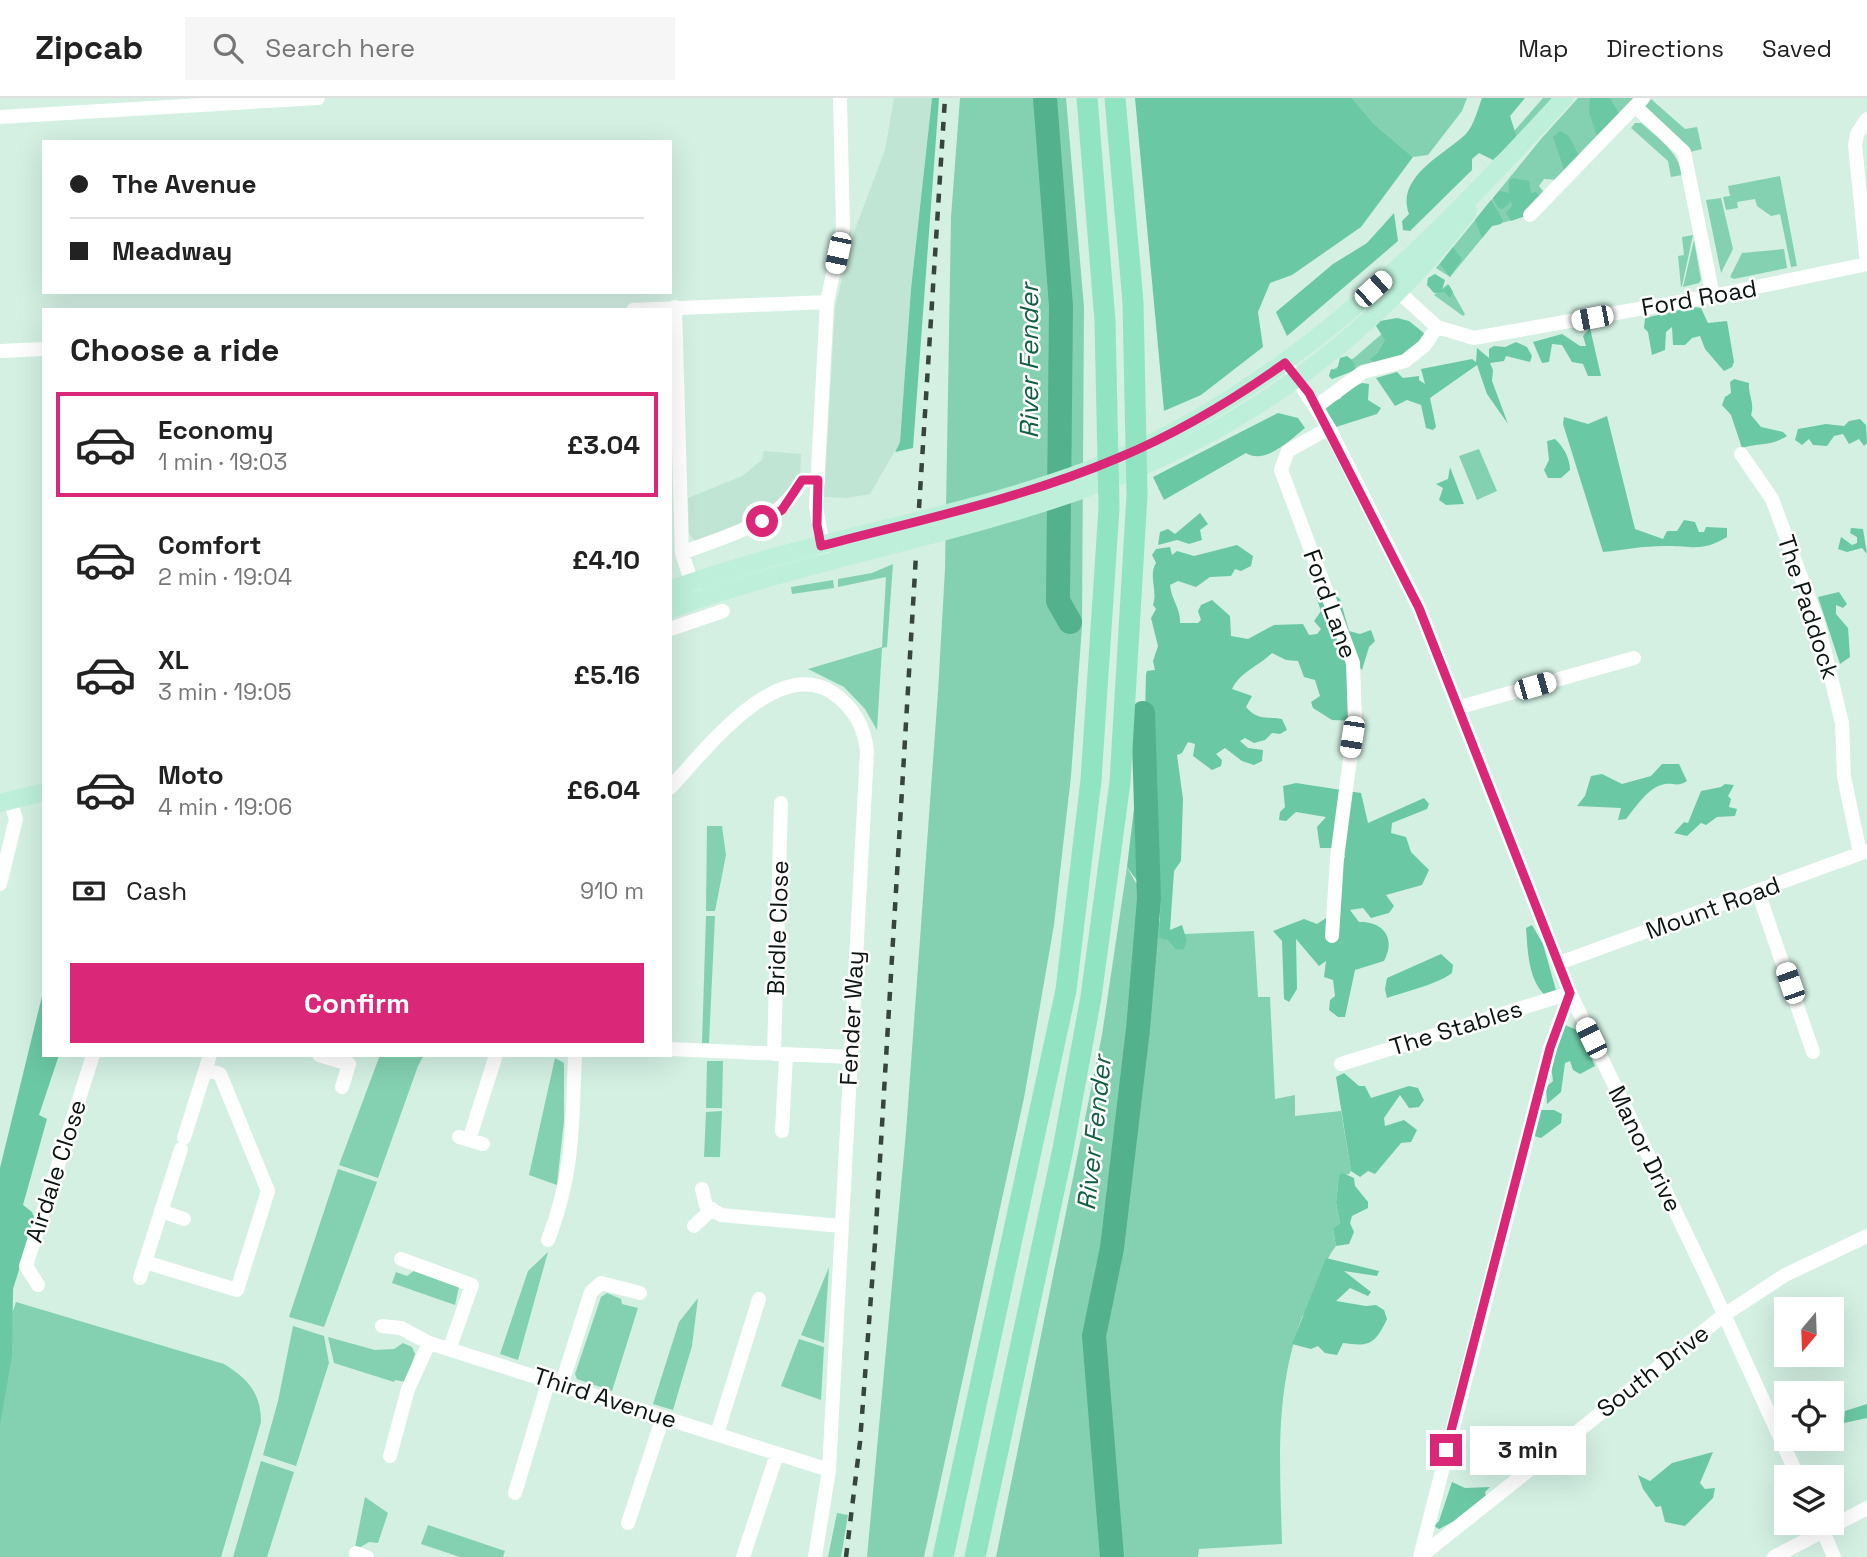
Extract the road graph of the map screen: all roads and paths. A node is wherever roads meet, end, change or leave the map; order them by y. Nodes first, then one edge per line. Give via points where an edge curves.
1 (318, 98) edge
2 (840, 98) edge
3 (1087, 98) edge
4 (1115, 98) edge
5 (1564, 98) edge
6 (1639, 102) edge
7 (0, 117) edge
8 (1867, 119) edge
9 (1501, 166) junction
10 (1530, 215) dead end
11 (1867, 264) edge
12 (1384, 278) junction
13 (1399, 293) junction
14 (1713, 296) junction
15 (827, 302) junction
16 (675, 307) junction
17 (661, 308) edge
18 (1437, 327) junction
19 (42, 349) edge
20 (0, 351) edge
21 (1285, 363) junction
22 (1298, 379) junction
23 (1317, 406) junction
24 (1329, 428) junction
25 (1197, 429) junction
26 (1741, 454) dead end
27 (818, 480) junction
28 (682, 553) junction
29 (823, 554) junction
30 (672, 590) edge
31 (694, 591) junction
32 (672, 608) edge
33 (719, 617) dead end
34 (672, 628) edge
35 (1634, 659) dead end
36 (1460, 707) junction
37 (672, 786) edge
38 (42, 792) edge
39 (5, 801) edge
40 (781, 803) dead end
41 (1864, 852) edge
42 (0, 884) edge
43 (1758, 892) junction
44 (1332, 936) dead end
45 (1559, 963) junction
46 (1570, 993) junction
47 (672, 1049) edge
48 (1813, 1052) dead end
49 (780, 1054) junction
50 (92, 1057) edge
51 (325, 1057) edge
52 (495, 1057) edge
53 (575, 1057) edge
54 (850, 1057) junction
55 (208, 1063) edge
56 (1342, 1064) dead end
57 (342, 1087) dead end
58 (782, 1131) dead end
59 (470, 1140) dead end
60 (702, 1189) dead end
61 (712, 1209) junction
62 (161, 1211) junction
63 (184, 1219) dead end
64 (694, 1226) dead end
65 (841, 1226) junction
66 (1867, 1236) edge
67 (548, 1240) dead end
68 (401, 1259) dead end
69 (145, 1262) junction
70 (141, 1278) dead end
71 (38, 1285) dead end
72 (640, 1293) dead end
73 (759, 1299) dead end
74 (1724, 1315) junction
75 (382, 1326) dead end
76 (429, 1343) junction
77 (450, 1348) junction
78 (556, 1382) junction
79 (663, 1417) junction
80 (717, 1434) junction
81 (777, 1454) junction
82 (390, 1456) dead end
83 (1793, 1465) edge
84 (829, 1470) junction
85 (514, 1493) dead end
86 (1867, 1508) edge
87 (1844, 1518) edge
88 (628, 1523) dead end
89 (1808, 1535) edge
90 (1824, 1535) edge
91 (1420, 1556) edge
92 (743, 1557) edge
93 (815, 1557) edge
94 (943, 1557) edge
95 (975, 1557) edge
96 (1774, 1557) edge
97 (1834, 1557) edge

1 - 7 street
2 - 15 street via 843,228
3 - 94 highway via 1105,321 1109,508 1091,780 1066,990
4 - 95 highway via 1133,302 1137,495 1120,782 1084,1035
5 - 9 main road
6 - 10 street
6 - 14 street via 1684,152
8 - 11 street via 1855,145
9 - 12 main road
9 - 13 main road via 1444,243
11 - 14 street, Ford Road
12 - 13 street, Ford Road
12 - 21 main road
13 - 18 street, Ford Road
13 - 22 main road
14 - 18 street, Ford Road via 1474,338
15 - 16 street
15 - 27 street
16 - 17 street
16 - 28 street
18 - 23 street via 1424,346 1405,361 1363,372
19 - 20 street
21 - 22 street, Manor Drive
21 - 25 main road
22 - 23 street, Manor Drive
22 - 25 main road via 1269,399
23 - 24 street, Manor Drive
24 - 36 street, Manor Drive via 1419,608
24 - 44 street, Ford Lane via 1288,451 1281,470 1353,663 1355,721
25 - 29 main road via 1123,474
26 - 41 street, The Paddock via 1772,499 1817,620 1842,723 1844,777
27 - 28 street via 802,480 782,510 762,521
27 - 29 street via 817,525
28 - 31 street
29 - 31 main road
30 - 31 main road
31 - 32 main road
33 - 34 street
35 - 36 street
36 - 45 street, Manor Drive
37 - 54 street, Fender Way via 745,710 768,694 811,685 827,689 853,712 864,729 867,751
38 - 39 main road
39 - 42 street via 16,819
40 - 49 street, Bridle Close
41 - 43 street, Mount Road
43 - 45 street, Mount Road
43 - 48 street
45 - 46 street, Manor Drive
46 - 56 street, The Stables
46 - 74 street, Manor Drive
46 - 91 street via 1543,1074
47 - 49 street
49 - 54 street
49 - 58 street, Bridle Close
50 - 71 street, Airdale Close via 26,1266
51 - 57 street via 349,1065
52 - 59 street
53 - 67 street via 567,1186
54 - 65 street, Fender Way
55 - 62 street
55 - 69 street via 220,1074 268,1191 237,1290
60 - 61 street via 706,1206
61 - 64 street
61 - 65 street via 750,1219
62 - 63 street
62 - 69 street
65 - 84 street, Fender Way
66 - 74 street, South Drive via 1785,1275
68 - 77 street via 472,1285
69 - 70 street
72 - 78 street via 601,1283 590,1292
73 - 80 street
74 - 83 street, Manor Drive
74 - 91 street, South Drive
75 - 76 street, Third Avenue via 401,1328
76 - 77 street, Third Avenue
76 - 82 street via 408,1389
77 - 78 street, Third Avenue
78 - 79 street, Third Avenue
78 - 85 street
79 - 80 street, Third Avenue
79 - 88 street
80 - 81 street, Third Avenue
81 - 84 street, Third Avenue
81 - 92 street
84 - 93 street, Fender Way
86 - 87 street
89 - 96 street
90 - 97 street

